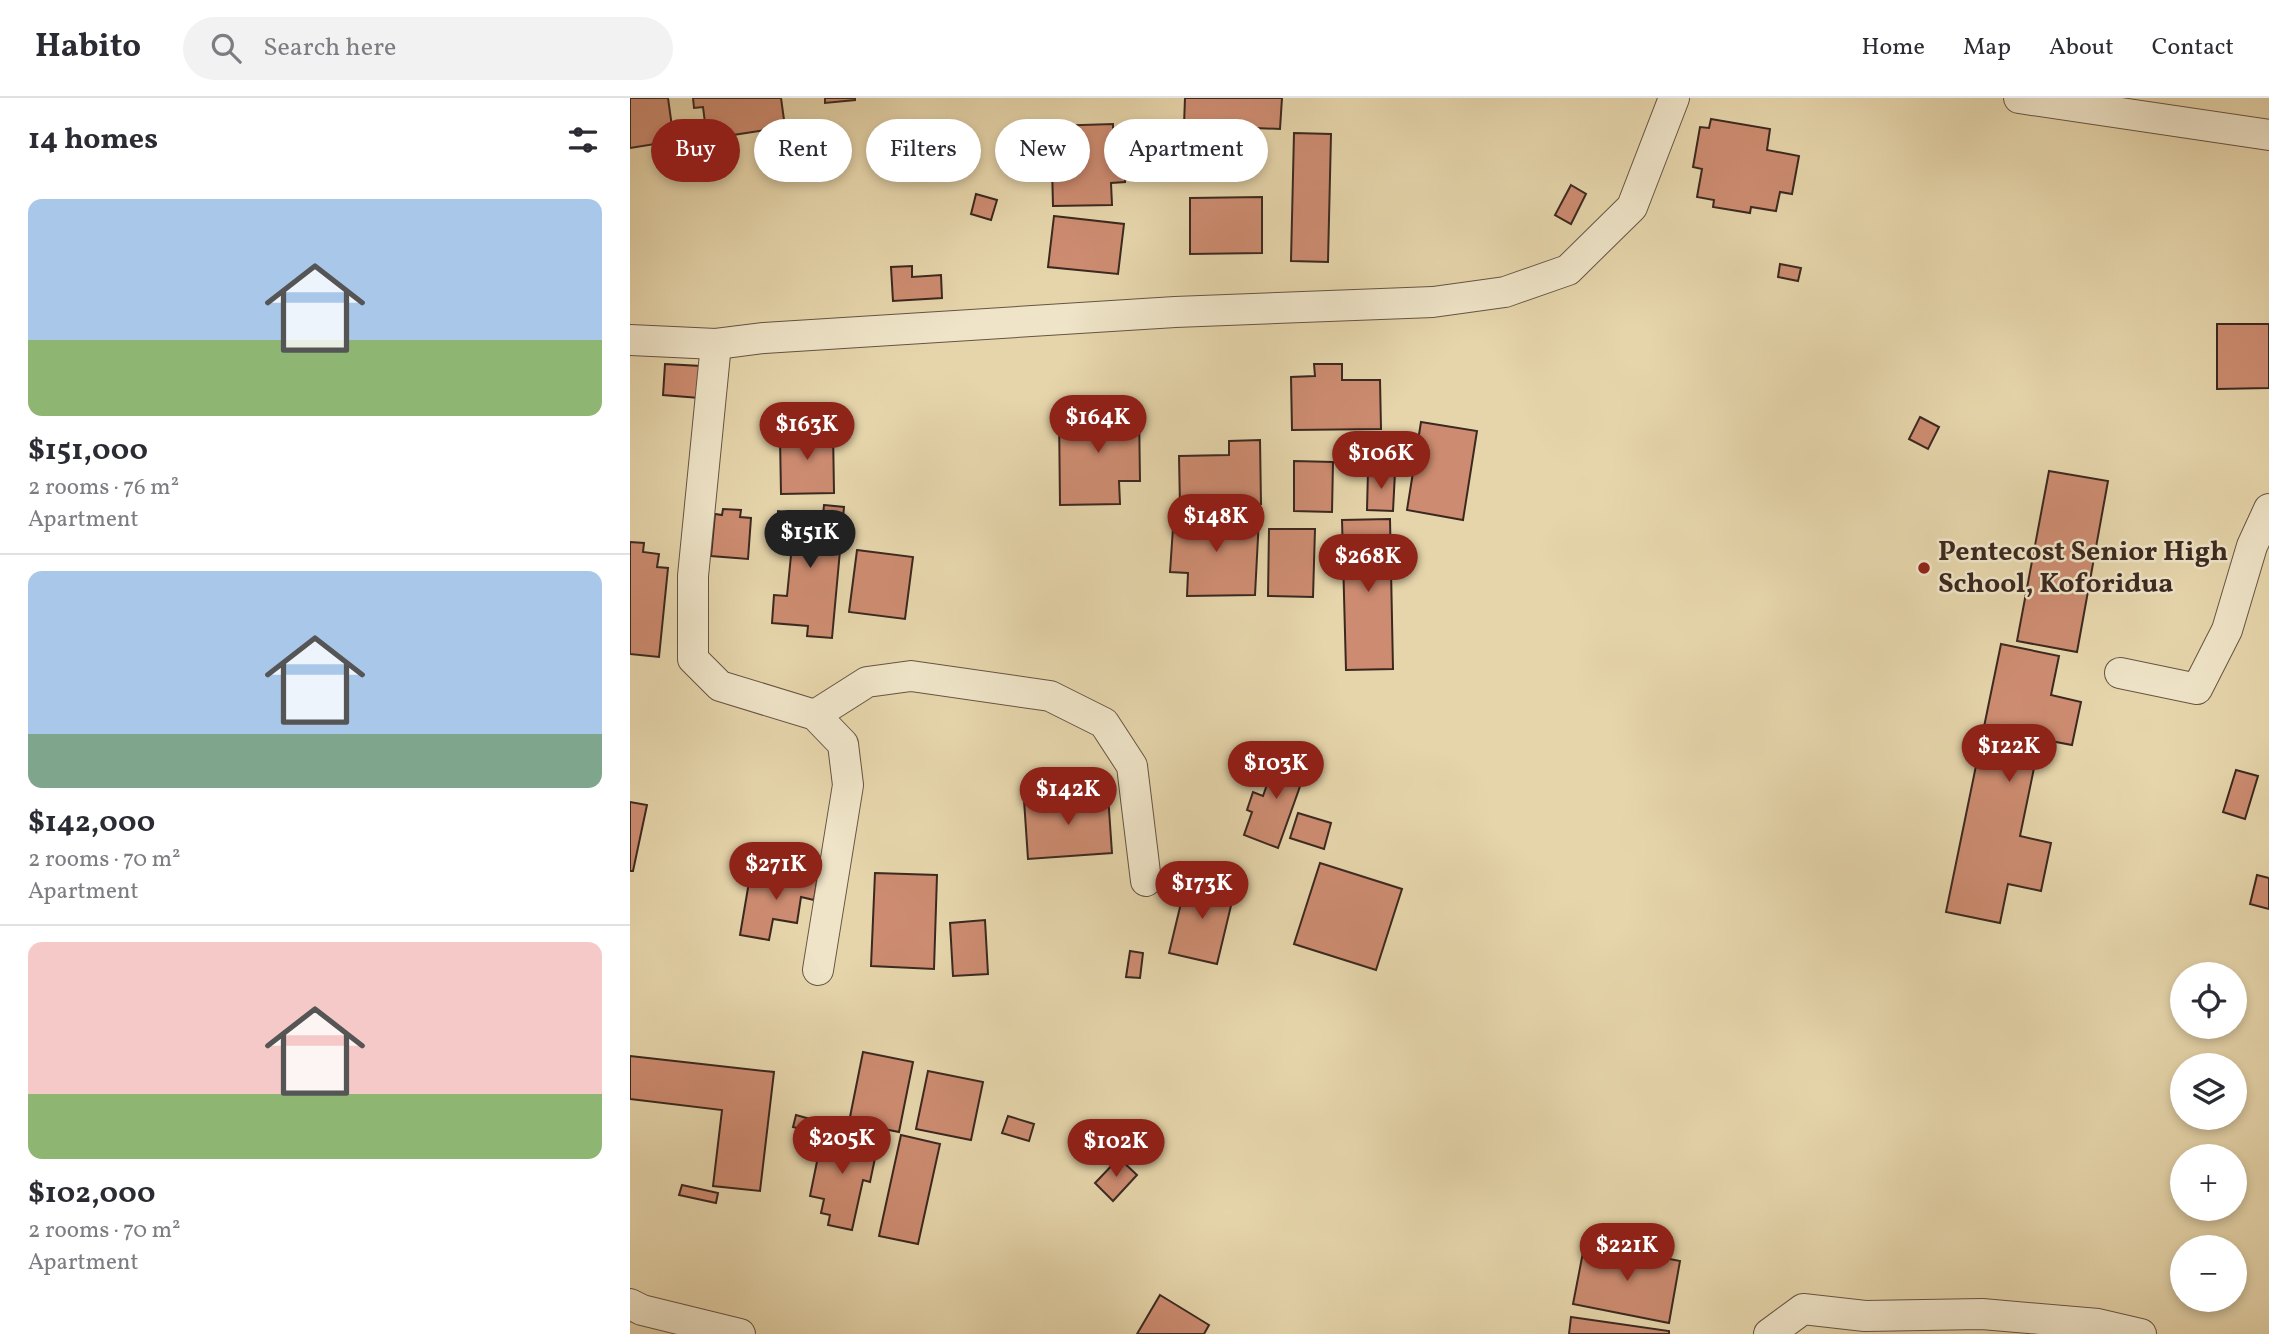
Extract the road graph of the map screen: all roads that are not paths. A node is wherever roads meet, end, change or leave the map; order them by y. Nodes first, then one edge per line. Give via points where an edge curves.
1 (1674, 98) edge
2 (2019, 98) edge
3 (2269, 135) edge
4 (630, 340) edge
5 (716, 344) junction
6 (2269, 509) edge
7 (2120, 673) dead end
8 (815, 715) junction
9 (1146, 881) dead end
10 (818, 970) dead end
11 (630, 1304) edge
12 (740, 1334) edge
13 (1769, 1334) edge
14 (2141, 1334) edge

1 - 5 street via 1632,207 1568,271 1505,292 1433,302 1175,312
2 - 3 street
4 - 5 street
5 - 8 street via 693,576 693,659 720,686
6 - 7 street via 2252,546 2227,630 2197,689
8 - 9 street via 867,682 911,676 1050,696 1104,723 1132,766
8 - 10 street via 844,744 848,785
11 - 12 street
13 - 14 street via 1803,1309 1866,1315 1982,1314 2098,1324

